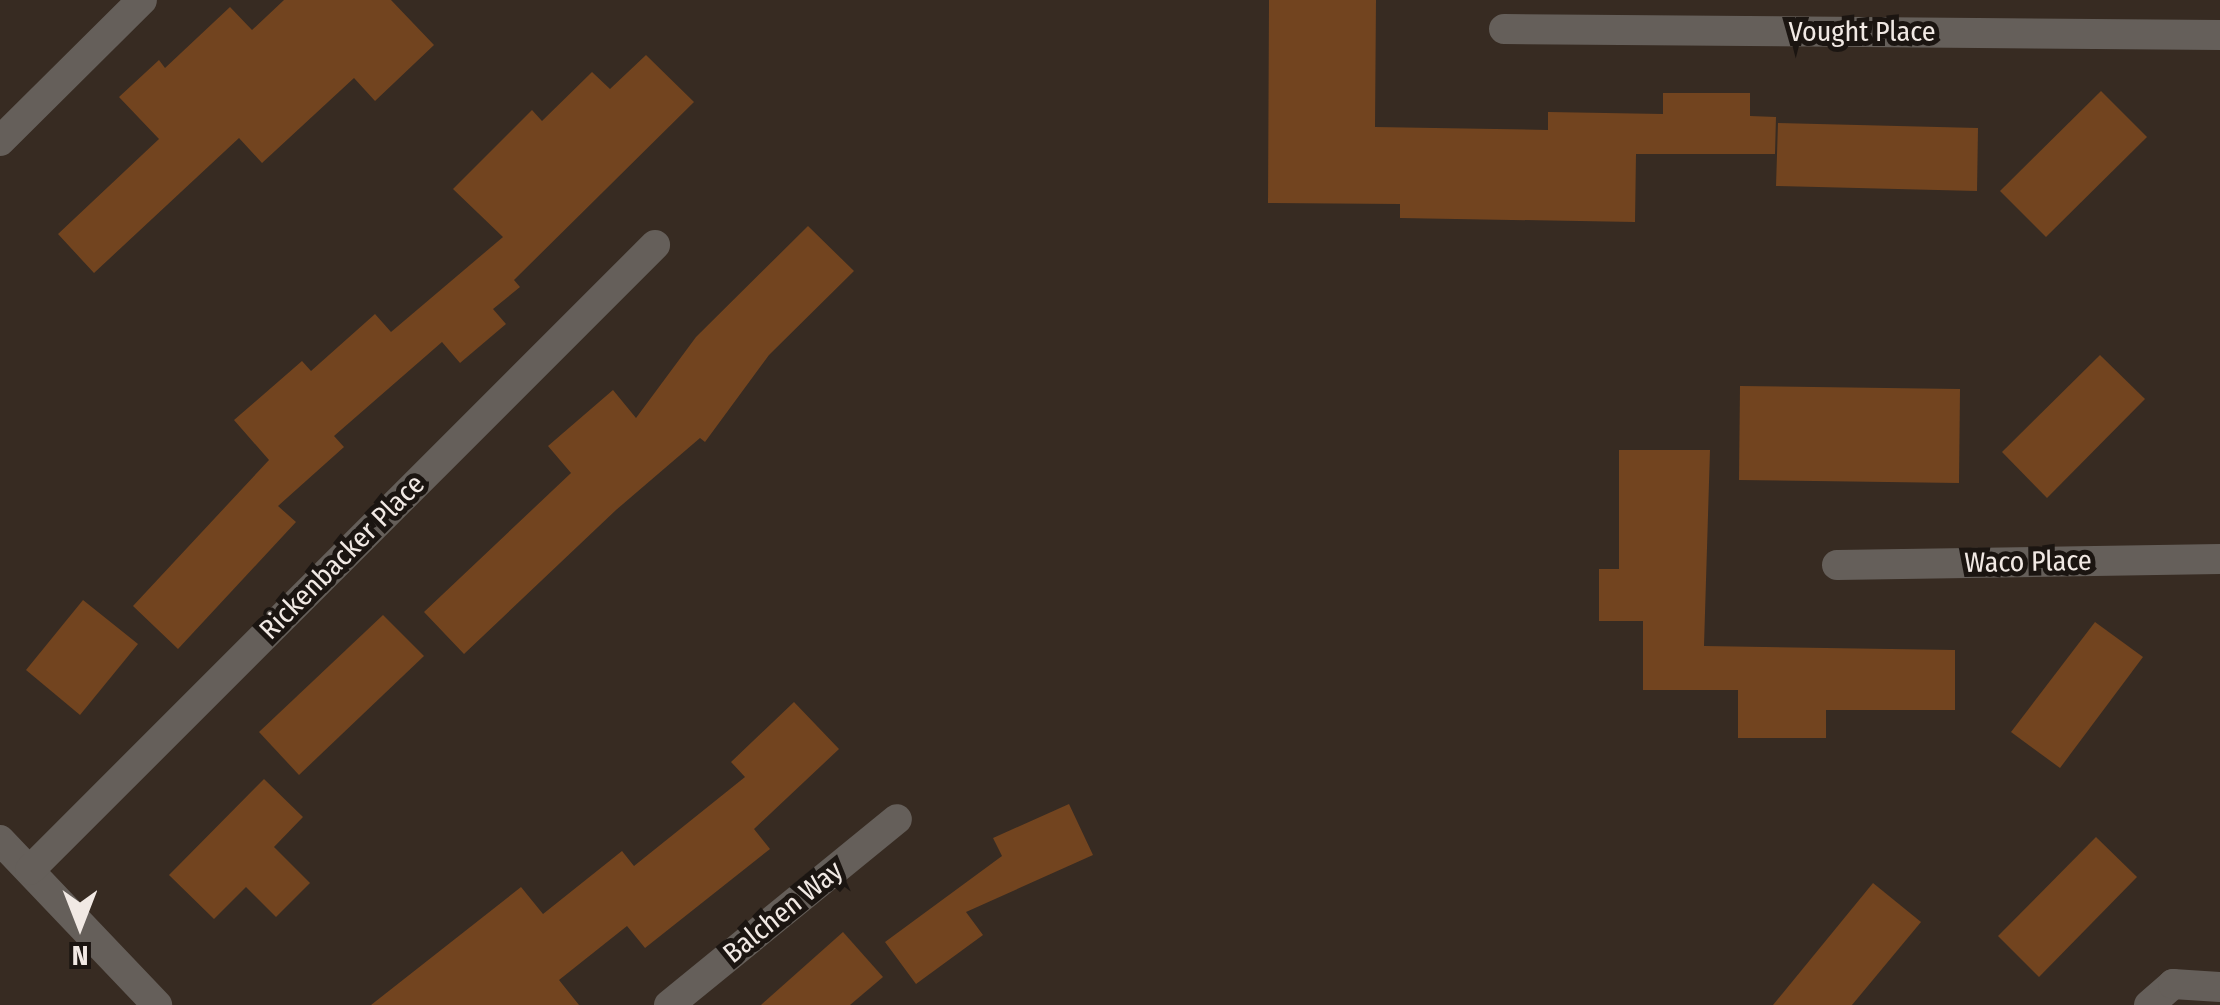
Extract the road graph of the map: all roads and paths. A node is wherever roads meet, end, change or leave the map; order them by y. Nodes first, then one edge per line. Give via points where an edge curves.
1 (142, 0) edge
2 (1504, 29) dead end
3 (2220, 35) edge
4 (0, 141) edge
5 (655, 245) dead end
6 (2220, 559) edge
7 (1836, 565) dead end
8 (896, 819) dead end
9 (0, 840) edge
10 (30, 870) junction
11 (2220, 987) edge
12 (157, 1005) edge
13 (669, 1005) edge
14 (2149, 1005) edge

1 - 4 street
2 - 3 street, Vought Place
5 - 10 street, Rickenbacker Place
6 - 7 street, Waco Place
8 - 13 street, Balchen Way
9 - 10 street
10 - 12 street
11 - 14 street via 2174,984

